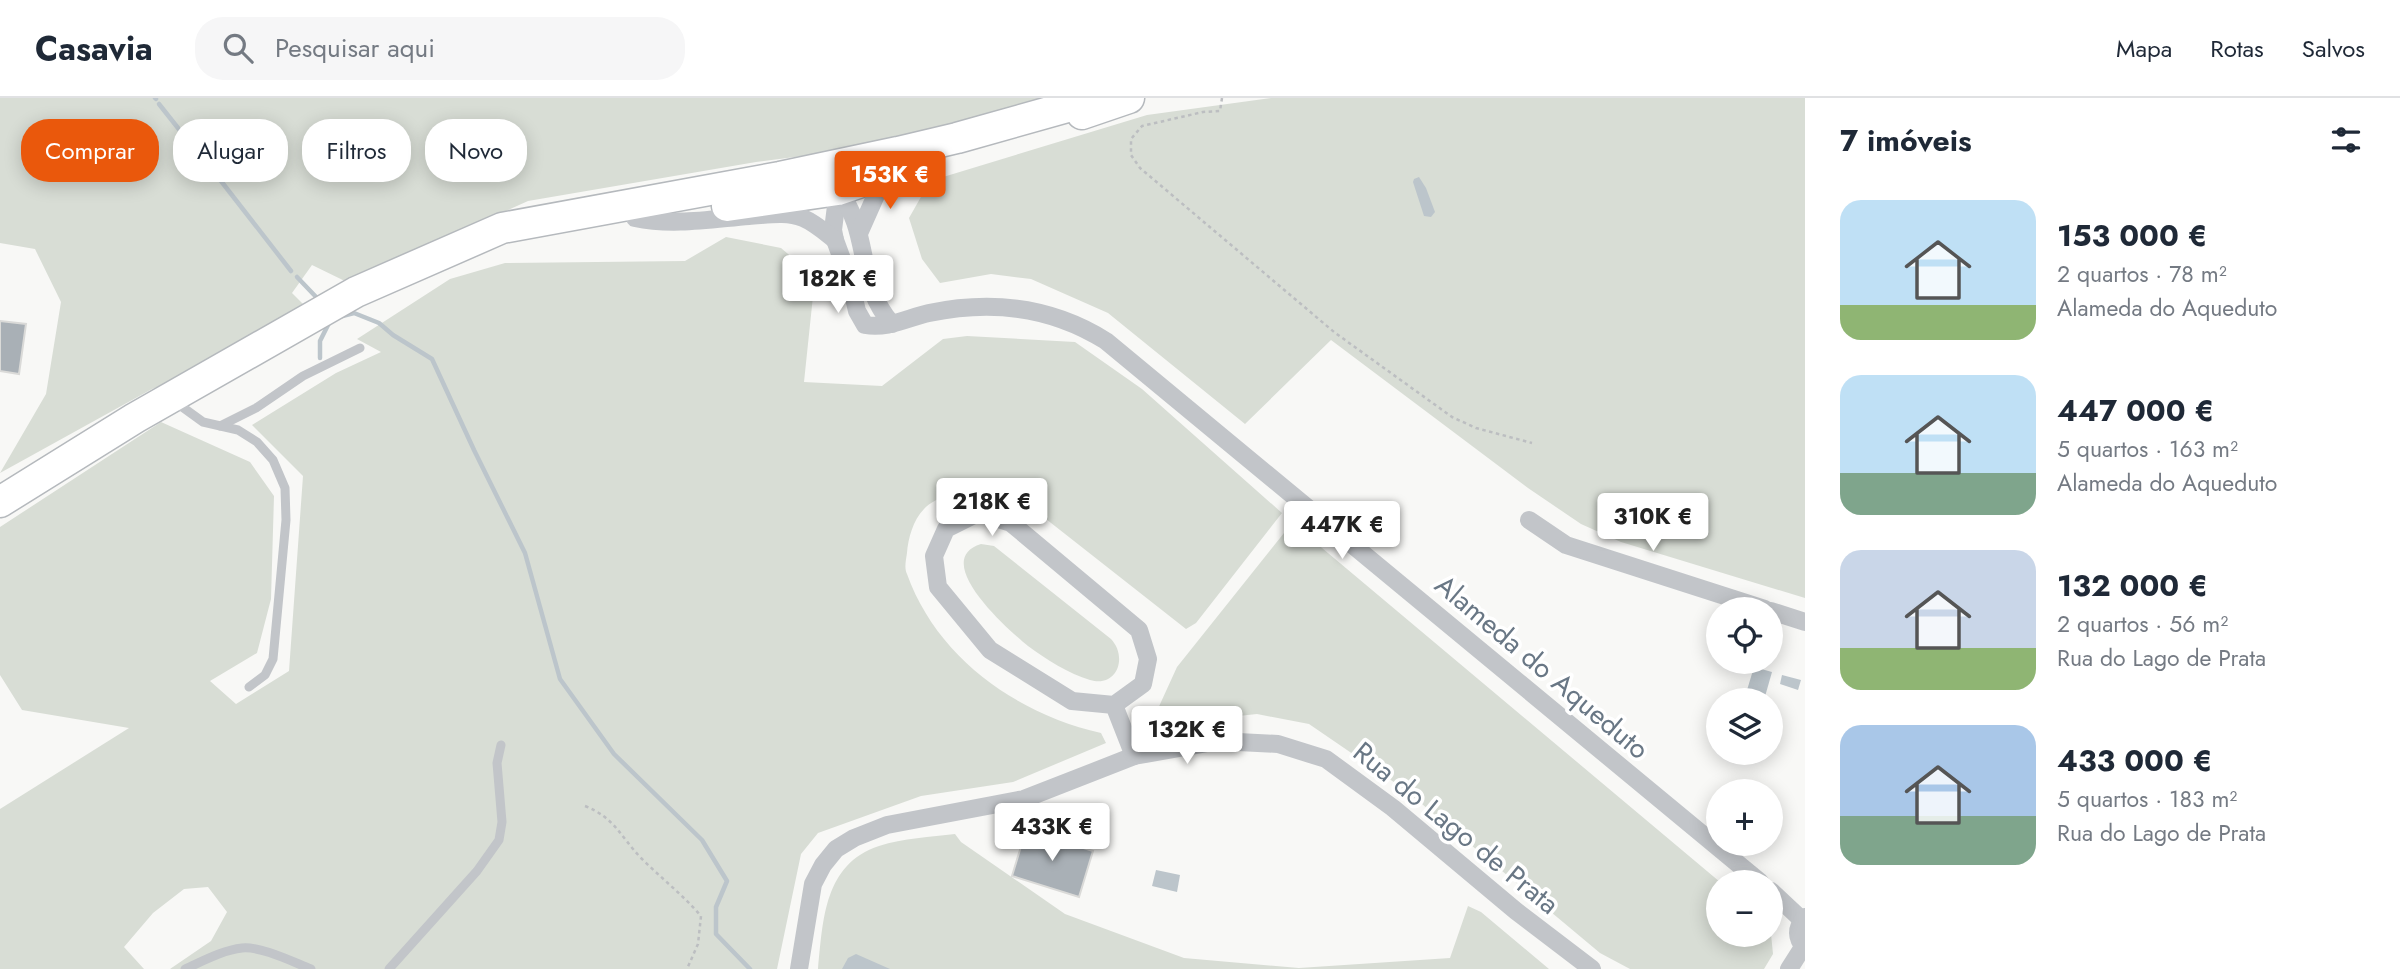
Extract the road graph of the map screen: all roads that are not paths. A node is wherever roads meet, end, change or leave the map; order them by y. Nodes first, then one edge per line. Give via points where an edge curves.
1 (1099, 98) edge
2 (1129, 98) edge
3 (957, 138) junction
4 (798, 173) junction
5 (892, 173) junction
6 (838, 190) junction
7 (635, 218) junction
8 (860, 232) junction
9 (835, 240) junction
10 (460, 245) junction
11 (892, 324) junction
12 (360, 348) dead end
13 (170, 398) junction
14 (220, 426) junction
15 (0, 502) edge
16 (1529, 520) dead end
17 (1728, 597) edge
18 (1783, 615) edge
19 (1805, 622) edge
20 (249, 687) dead end
21 (1114, 705) junction
22 (501, 746) dead end
23 (1134, 756) junction
24 (1745, 870) edge
25 (1783, 901) edge
26 (1804, 919) edge
27 (1804, 948) edge
28 (185, 969) edge
29 (311, 969) edge
30 (389, 969) edge
31 (799, 969) edge
32 (1592, 969) edge
33 (1789, 969) edge

1 - 3 main road
2 - 5 main road
3 - 4 main road
3 - 6 main road via 860,172
4 - 6 main road
4 - 10 main road via 551,217 502,228
5 - 6 main road
5 - 8 street via 880,186
6 - 7 main road
6 - 8 street
6 - 9 street, Alameda do Aqueduto
7 - 9 street via 650,222 778,214 802,217
7 - 10 main road via 512,233
8 - 11 street via 873,296
9 - 11 street, Alameda do Aqueduto via 865,325
10 - 13 main road via 356,292
11 - 24 street, Alameda do Aqueduto via 947,309 1006,307 1063,319 1106,341
12 - 14 lane
13 - 14 lane via 203,422
13 - 15 main road
14 - 20 lane via 257,442 273,460 285,488 272,660 265,675
16 - 17 street via 1566,545
18 - 19 street
21 - 21 street via 1072,701 990,650 938,586 934,556 946,529 978,513 1011,523 1139,630 1148,659 1143,684
21 - 23 street
22 - 30 lane via 497,762 499,840
23 - 31 street, Rua do Lago de Prata via 1024,799 887,825 836,849 813,884
23 - 32 street, Rua do Lago de Prata via 1219,741 1278,744 1326,759 1393,807
25 - 26 street
26 - 27 street via 1798,934
27 - 33 street
28 - 29 lane via 243,947

